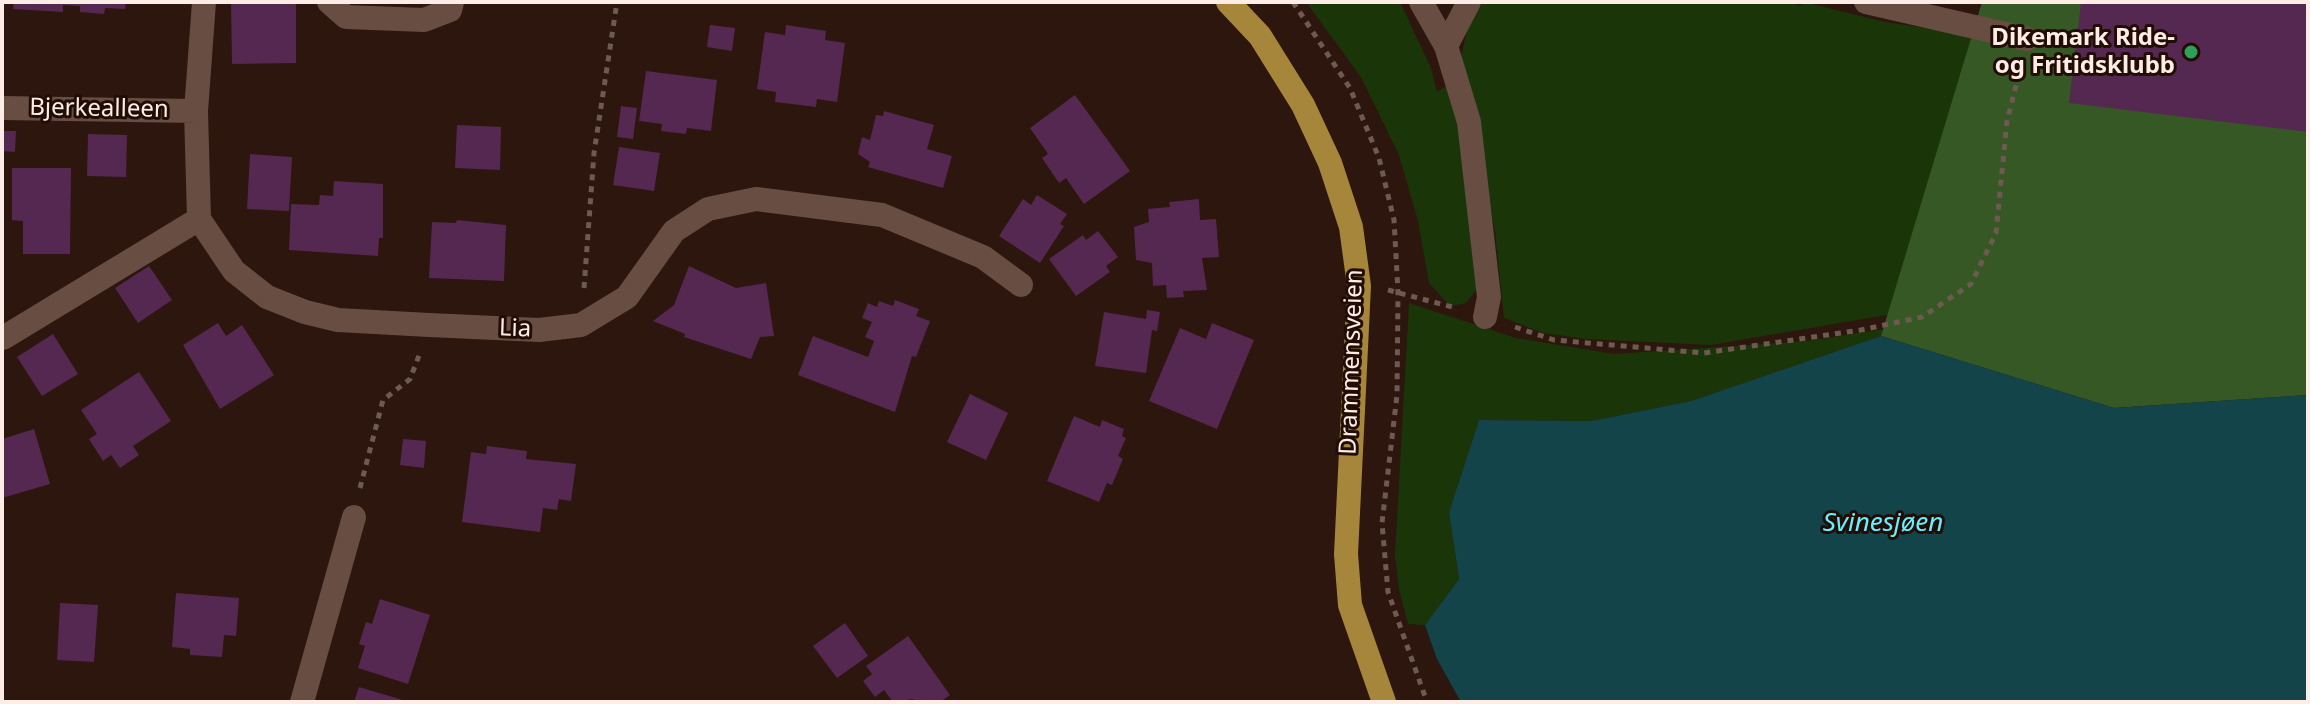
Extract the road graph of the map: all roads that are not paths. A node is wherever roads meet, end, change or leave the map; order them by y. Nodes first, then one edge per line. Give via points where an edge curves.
1 (204, 2) edge
2 (329, 2) edge
3 (452, 2) edge
4 (1228, 2) edge
5 (1421, 2) edge
6 (1469, 2) edge
7 (1866, 2) edge
8 (2027, 39) road end
9 (1446, 46) junction
10 (2, 108) edge
11 (196, 111) junction
12 (199, 219) junction
13 (1021, 285) dead end
14 (1485, 317) road end
15 (3, 338) edge
16 (354, 517) road end
17 (302, 702) edge
18 (1384, 702) edge

1 - 11 street
2 - 3 street via 346,17 424,20 450,10
4 - 18 main road, Drammensveien via 1260,36 1303,105 1351,227 1359,286 1346,554 1350,605
5 - 9 street
6 - 9 street
7 - 8 street
9 - 14 street via 1469,122 1489,297
10 - 11 street, Bjerkealleen
11 - 12 street
12 - 13 street, Lia via 234,271 267,297 338,320 539,330 581,325 627,297 674,231 708,209 756,199 882,215 983,257
12 - 15 street
16 - 17 street

